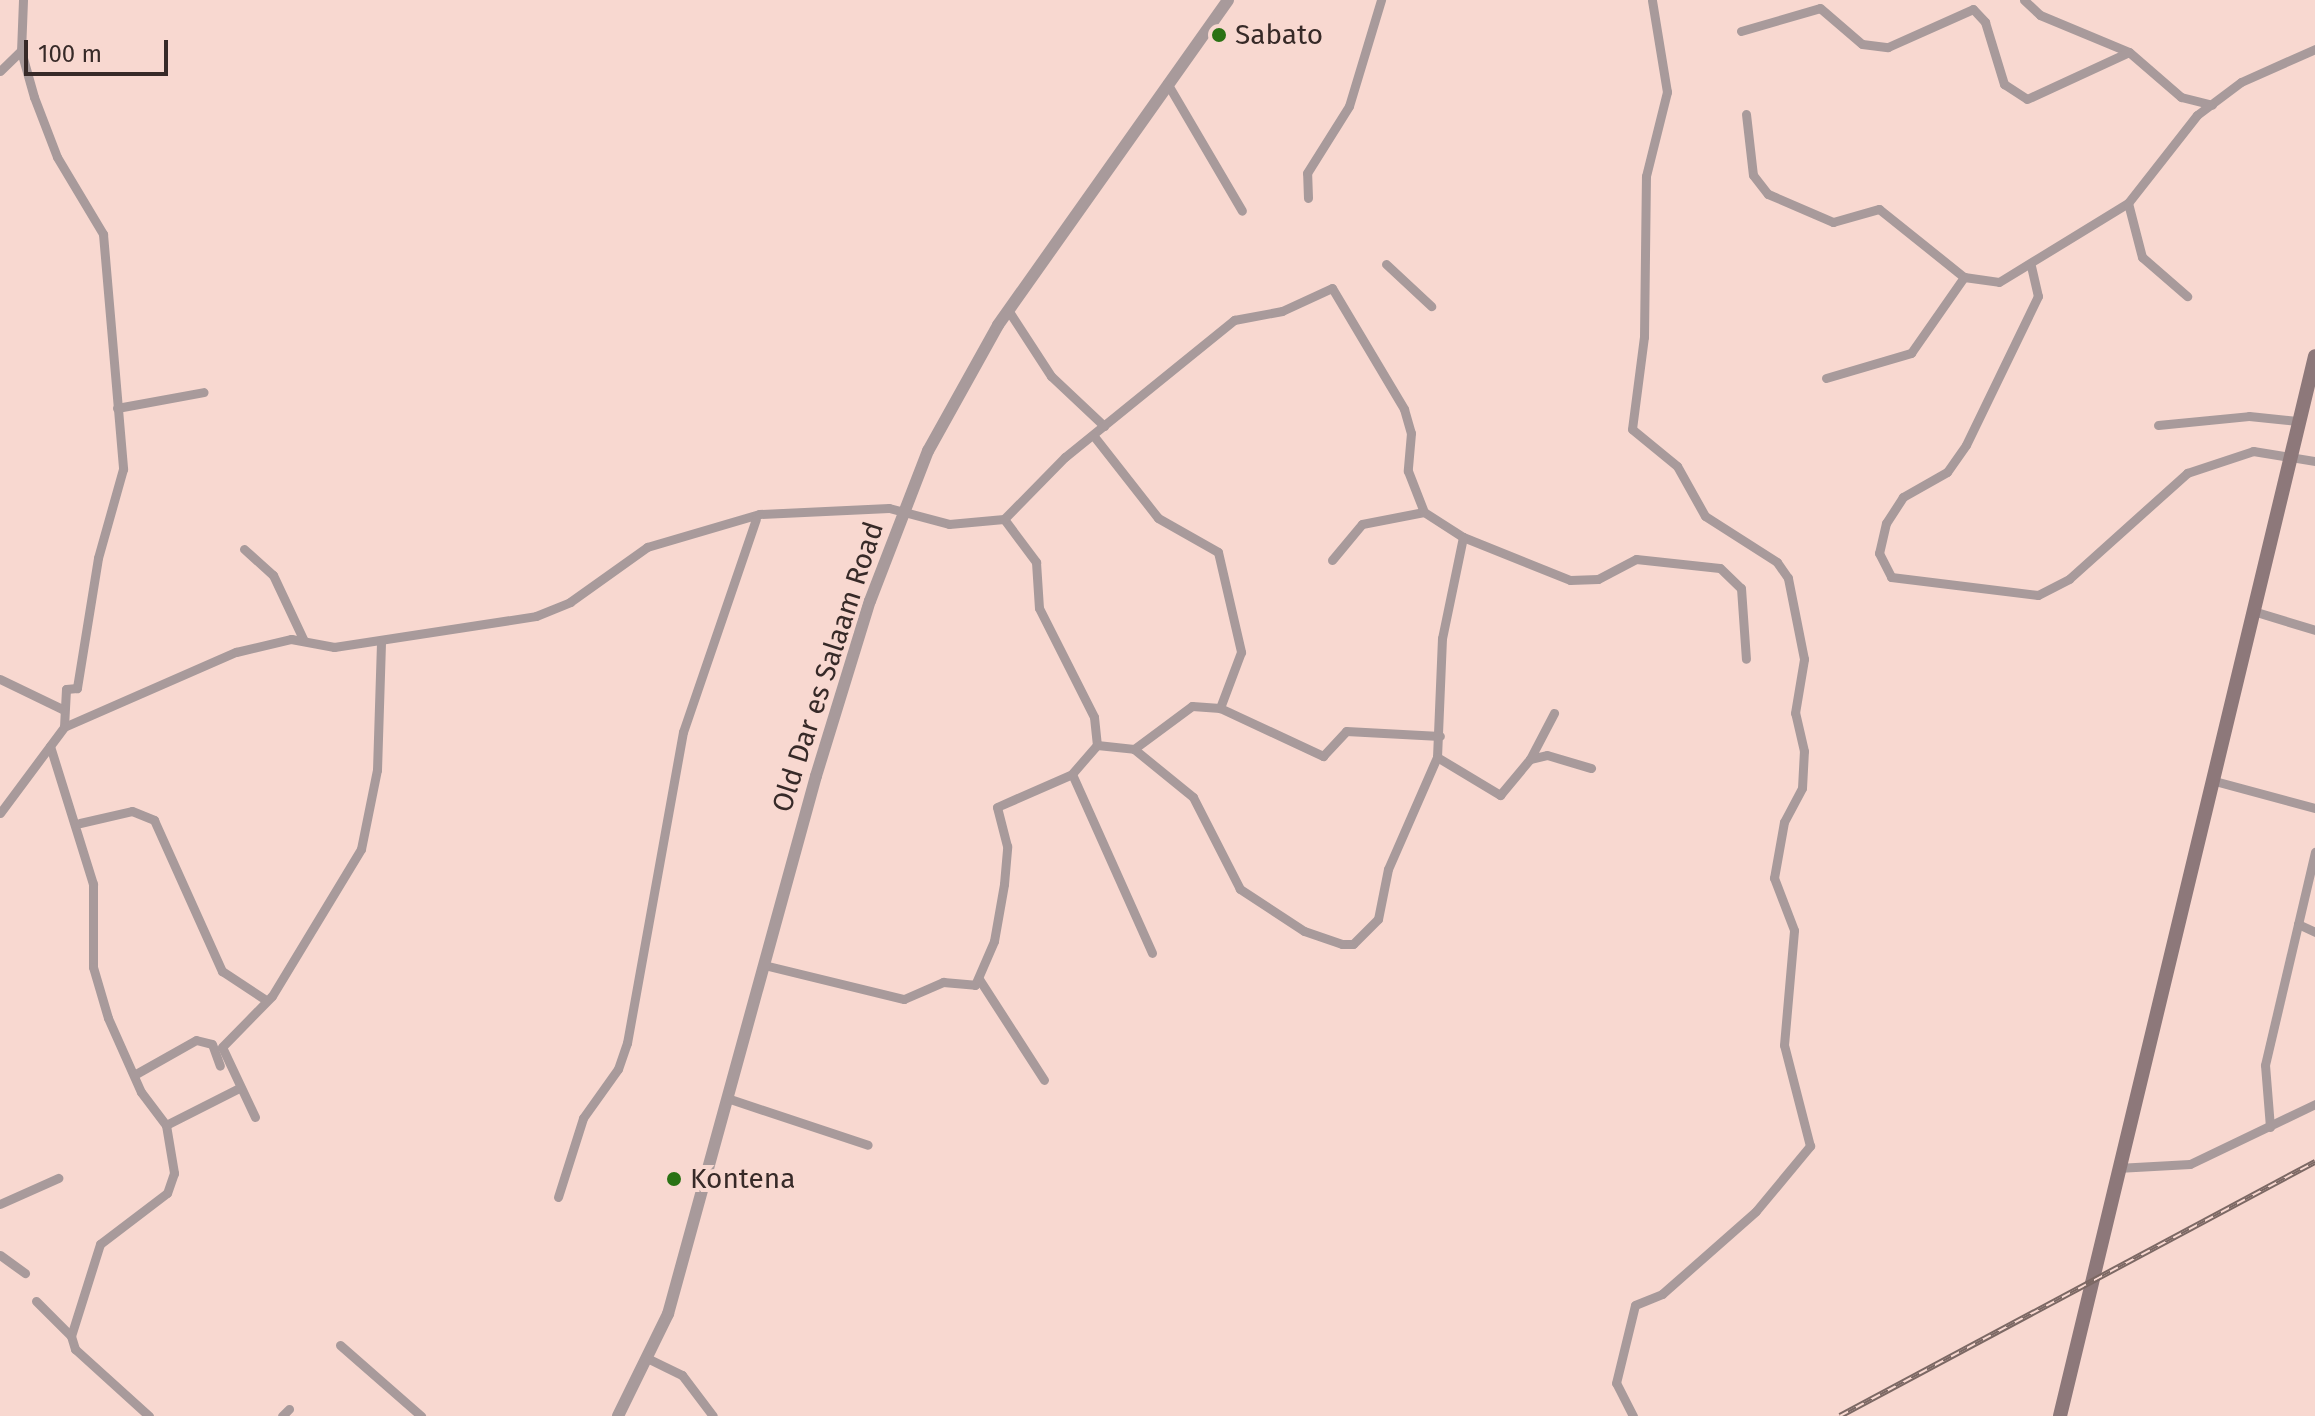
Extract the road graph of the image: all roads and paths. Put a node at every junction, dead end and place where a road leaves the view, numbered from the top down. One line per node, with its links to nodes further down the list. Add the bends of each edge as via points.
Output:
1 (23, 0): 8 (street)
2 (1228, 0): 11 (street, Old Dar es Salaam Road)
3 (1381, 0): 14 (street, via 1349,106 1307,173)
4 (1652, 0): 93 (street, via 1667,92 1646,176 1644,337 1632,429 1677,466 1705,516 1758,547 1788,578 1804,659 1795,713 1804,751 1802,788 1784,822 1774,878 1794,930 1784,1045 1810,1146 1756,1211 1662,1294 1635,1305 1616,1383)
5 (2024, 0): 9 (street, via 2040,15)
6 (1741, 31): 9 (street, via 1820,8 1862,44 1888,47 1973,9 1985,22 2004,84 2027,99)
7 (2315, 49): 12 (street, via 2256,71)
8 (21, 51): 10 (street); 26 (street, via 57,157 103,234)
9 (2129, 52): 12 (street, via 2173,91)
10 (0, 71)
11 (1167, 83): 16 (street); 22 (street, Old Dar es Salaam Road)
12 (2212, 105): 15 (street)
13 (1746, 114): 19 (street, via 1753,175 1768,194 1833,222 1879,209)
14 (1308, 198)
15 (2128, 203): 18 (street); 20 (street, via 2142,257)
16 (1242, 211)
17 (1386, 264): 21 (street)
18 (2031, 266): 19 (street, via 1999,282); 31 (street, via 2038,296 1966,445 1947,472 1903,497 1886,523 1879,553 1891,577 2038,595 2069,579 2187,473 2253,451)
19 (1964, 277): 24 (street, via 1911,353)
20 (2187, 296)
21 (1431, 306)
22 (1008, 310): 29 (street, via 1051,376); 33 (street, Old Dar es Salaam Road, via 946,416)
23 (2315, 356): 27 (main road)
24 (1826, 378)
25 (204, 392): 26 (street)
26 (117, 408): 47 (street, via 123,469 98,558 77,688 66,689)
27 (2297, 421): 28 (street, via 2249,416); 31 (main road)
28 (2158, 425)
29 (1104, 426): 30 (street); 34 (street, via 1234,320 1282,311 1332,288 1404,409 1411,433 1408,471)
30 (1093, 435): 36 (street); 46 (street, via 1158,518 1218,552 1241,652)
31 (2290, 452): 32 (street); 40 (main road)
32 (2315, 461)
33 (903, 512): 35 (street); 36 (street, via 949,524); 66 (street, Old Dar es Salaam Road)
34 (1424, 512): 37 (street); 39 (street, via 1362,524)
35 (756, 519): 42 (street, via 647,547 552,612); 81 (street, via 683,732 627,1043 618,1069 583,1118)
36 (1004, 519): 51 (street, via 1036,562 1039,608 1094,717)
37 (1463, 537): 44 (street, via 1570,580 1598,579 1636,559 1720,568 1741,588); 50 (street, via 1442,638)
38 (244, 549): 43 (street, via 273,575)
39 (1332, 560)
40 (2253, 611): 41 (street); 58 (main road)
41 (2315, 630)
42 (381, 640): 43 (street, via 334,647); 68 (street, via 377,770 361,849 343,888)
43 (304, 641): 49 (street, via 213,659)
44 (1746, 659)
45 (0, 679): 47 (street)
46 (1220, 708): 50 (street, via 1323,756 1346,731); 53 (street, via 1178,712)
47 (64, 710): 49 (street)
48 (1554, 713): 55 (street)
49 (64, 727): 52 (street)
50 (1440, 736): 54 (street)
51 (1097, 745): 53 (street); 57 (street)
52 (50, 746): 60 (street); 61 (street)
53 (1134, 749): 54 (street, via 1193,797 1240,889 1304,931 1342,944 1353,944 1378,919 1388,869)
54 (1437, 757): 55 (street, via 1500,795)
55 (1530, 759): 56 (street, via 1547,755)
56 (1591, 768)
57 (1072, 774): 65 (street); 67 (street, via 997,807 1007,846 1004,884)
58 (2211, 780): 59 (street); 79 (main road)
59 (2315, 808)
60 (0, 813)
61 (80, 823): 68 (street, via 132,811 154,820 222,971); 70 (street, via 93,884 93,967)
62 (2315, 852): 63 (street)
63 (2298, 924): 64 (street); 77 (street, via 2265,1065)
64 (2315, 932)
65 (1152, 953)
66 (764, 965): 67 (street, via 904,999 935,984 970,987); 73 (street, Old Dar es Salaam Road)
67 (979, 979): 71 (street)
68 (266, 1000): 72 (street, via 222,1047)
69 (220, 1066): 70 (street, via 212,1044 196,1040)
70 (134, 1075): 76 (street)
71 (1044, 1080)
72 (239, 1088): 75 (street); 76 (street)
73 (730, 1099): 78 (street); 88 (street, Old Dar es Salaam Road, via 668,1314)
74 (2315, 1104): 77 (street)
75 (255, 1117)
76 (166, 1125): 86 (street, via 174,1173 167,1193 100,1244)
77 (2270, 1127): 79 (street, via 2190,1164)
78 (868, 1145)
79 (2116, 1168): 94 (main road)
80 (58, 1178): 82 (street)
81 (558, 1197)
82 (0, 1204)
83 (0, 1255): 84 (street)
84 (25, 1273)
85 (36, 1301): 86 (street)
86 (71, 1336): 89 (street, via 75,1349)
87 (340, 1345): 90 (street)
88 (647, 1358): 91 (street, Old Dar es Salaam Road); 92 (street, via 682,1375)
89 (149, 1416)
90 (421, 1416)
91 (618, 1416)
92 (713, 1416)
93 (1633, 1416)
94 (2060, 1416)

